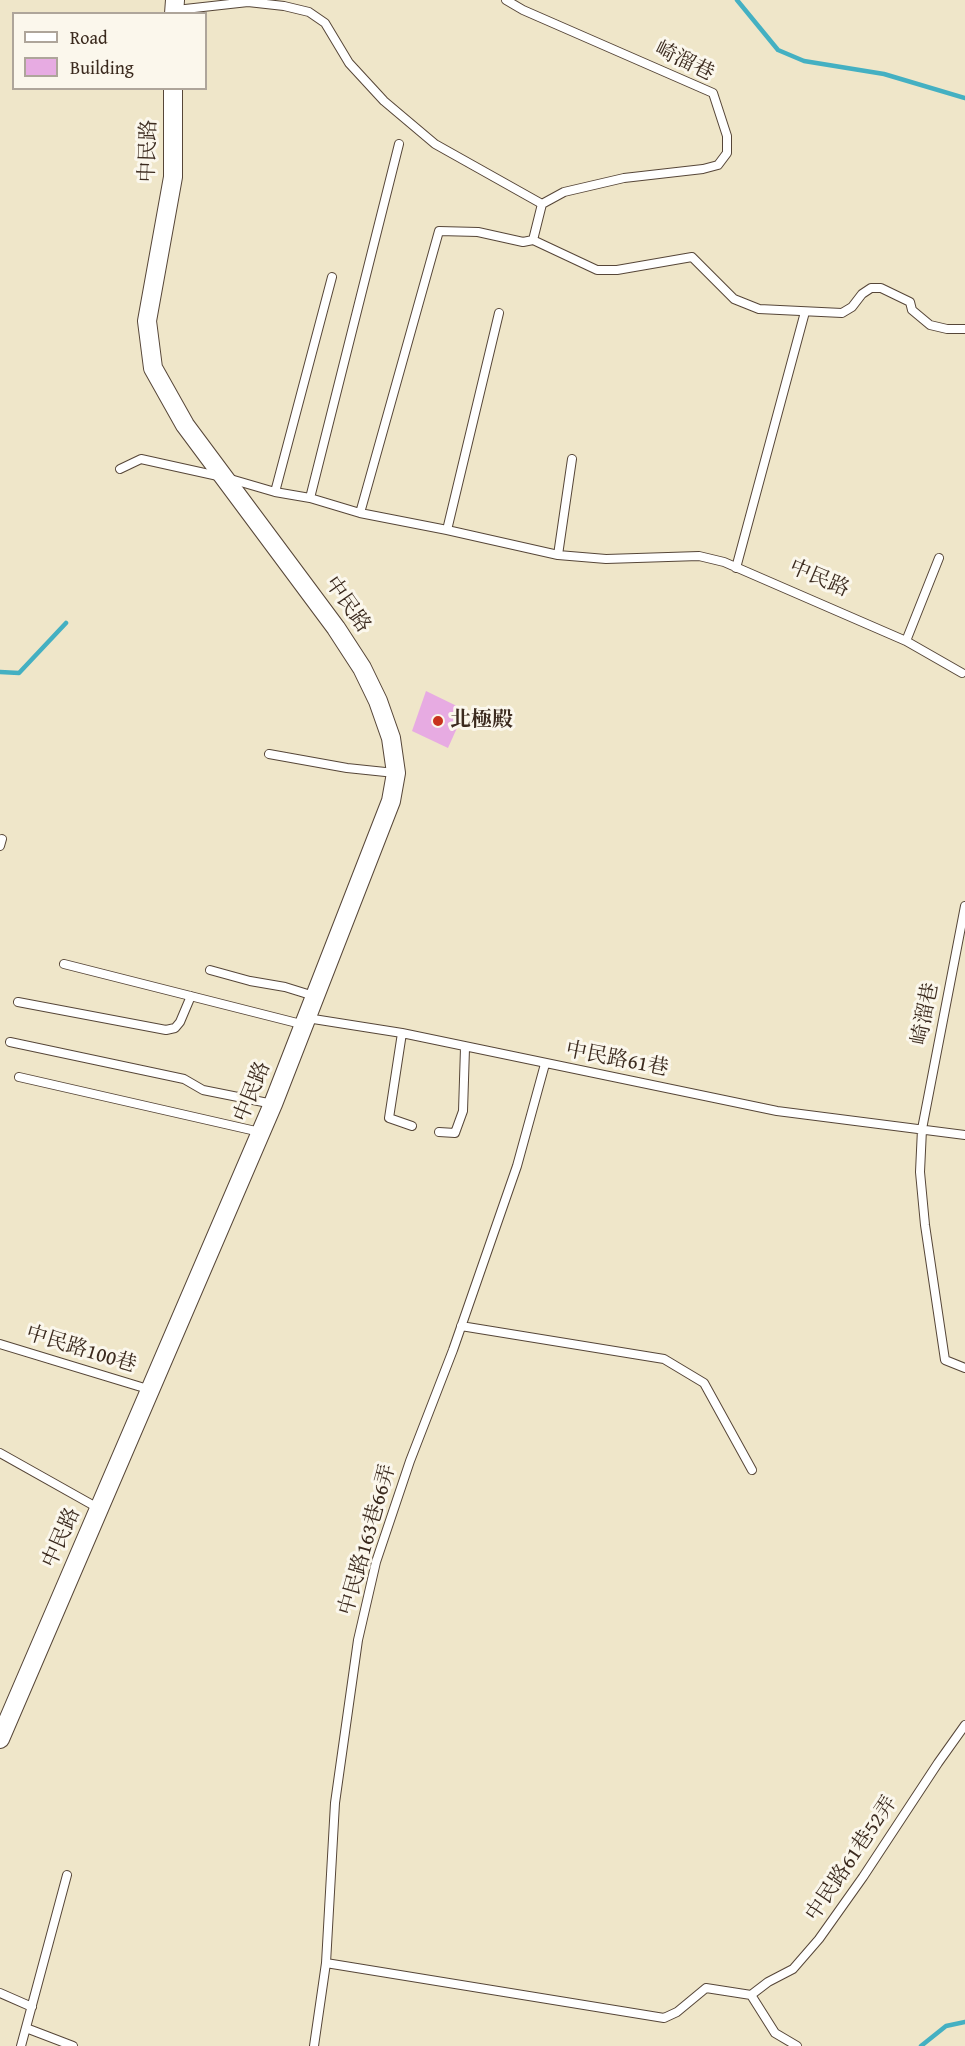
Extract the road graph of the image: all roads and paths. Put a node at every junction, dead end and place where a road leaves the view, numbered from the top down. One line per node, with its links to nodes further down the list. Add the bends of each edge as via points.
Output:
1 (506, 0): 5 (lane, 崎溜巷, via 713,93 727,136 727,153 718,165 624,178 564,192)
2 (174, 8): 5 (lane, via 249,2 309,12 325,23 349,63 370,87 426,137)
3 (173, 90): 13 (street, 中民路, via 173,177 147,321 153,368 185,424)
4 (399, 144): 15 (lane)
5 (542, 204): 6 (lane)
6 (533, 240): 8 (lane, via 597,270 692,257 734,299 759,309); 16 (lane, via 439,231)
7 (332, 277): 14 (lane)
8 (805, 312): 10 (lane, via 842,313 871,288 881,288 910,302 912,310 930,326); 20 (lane)
9 (499, 313): 17 (lane)
10 (965, 329)
11 (572, 459): 18 (lane)
12 (120, 469): 13 (lane, 中民路, via 141,459)
13 (227, 478): 14 (lane, 中民路); 24 (street, 中民路, via 362,668 391,738)
14 (275, 492): 15 (lane, 中民路)
15 (310, 498): 16 (lane, 中民路)
16 (360, 513): 17 (lane, 中民路)
17 (447, 530): 18 (lane, 中民路)
18 (558, 555): 20 (lane, 中民路, via 606,560 699,556)
19 (939, 558): 21 (lane)
20 (736, 568): 21 (lane, 中民路)
21 (906, 641): 22 (lane, 中民路)
22 (962, 673)
23 (269, 754): 24 (lane)
24 (396, 773): 29 (street, 中民路, via 391,801)
25 (965, 906): 39 (lane, 崎溜巷)
26 (64, 964): 28 (lane, 中民路61巷)
27 (210, 970): 29 (lane)
28 (191, 996): 30 (lane, via 180,1022 175,1028 166,1029); 31 (lane, 中民路61巷, via 297,1023)
29 (314, 996): 31 (street, 中民路)
30 (18, 1002)
31 (307, 1018): 32 (lane, 中民路61巷); 37 (street, 中民路)
32 (402, 1034): 34 (lane, 中民路61巷); 38 (lane, via 389,1118)
33 (9, 1042): 37 (lane, via 184,1079 202,1090)
34 (465, 1048): 35 (lane, 中民路61巷); 41 (lane, via 463,1111 455,1133)
35 (544, 1064): 39 (lane, 中民路61巷, via 777,1111); 43 (lane, 中民路163巷66弄, via 517,1166)
36 (19, 1077): 40 (lane)
37 (273, 1104): 40 (street, 中民路)
38 (412, 1126)
39 (922, 1129): 42 (lane, 中民路61巷); 45 (lane, via 923,1204 945,1360)
40 (261, 1132): 46 (street, 中民路)
41 (439, 1132)
42 (965, 1135)
43 (461, 1326): 48 (lane, via 664,1359 704,1383); 53 (lane, 中民路163巷66弄, via 376,1562 358,1640 335,1803)
44 (0, 1344): 46 (lane, 中民路100巷)
45 (965, 1368)
46 (151, 1390): 49 (street, 中民路)
47 (0, 1453): 49 (lane)
48 (752, 1470)
49 (99, 1509): 51 (street, 中民路)
50 (965, 1725): 55 (lane, 中民路61巷52弄, via 819,1939 793,1968)
51 (0, 1739)
52 (67, 1875): 56 (lane)
53 (326, 1963): 55 (lane, via 664,2018 706,1988); 60 (lane, 中民路163巷66弄)
54 (0, 1993): 56 (lane)
55 (751, 1995): 61 (lane, via 775,2033)
56 (32, 2007): 57 (lane)
57 (26, 2028): 58 (lane); 59 (lane)
58 (21, 2046)
59 (73, 2046)
60 (314, 2046)
61 (797, 2046)

